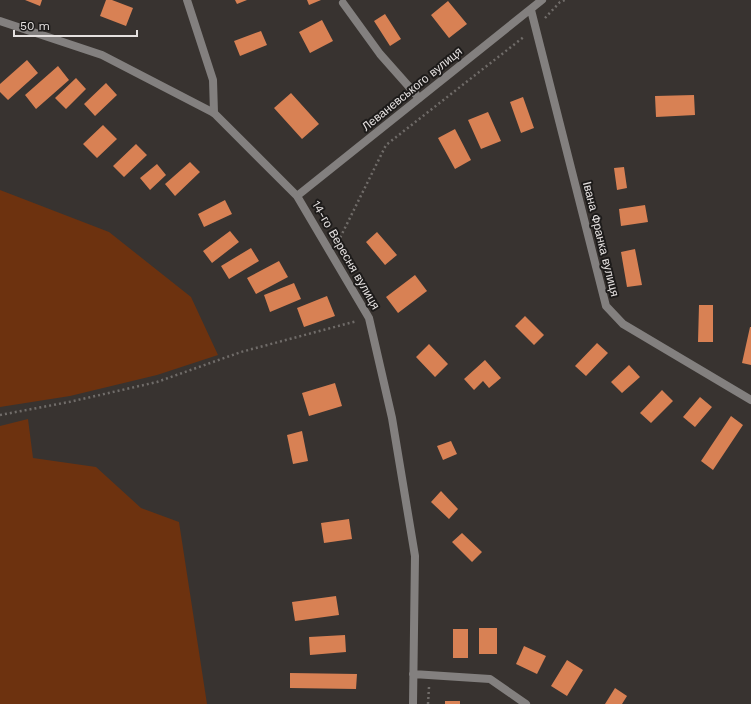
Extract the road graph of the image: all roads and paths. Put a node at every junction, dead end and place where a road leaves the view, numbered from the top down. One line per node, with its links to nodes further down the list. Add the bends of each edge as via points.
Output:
1 (187, 0): 9 (street, via 213,80)
2 (542, 0): 5 (street, Леваневського вулиця)
3 (565, 0): 7 (path, via 560,2)
4 (343, 3): 8 (street, via 380,54)
5 (531, 10): 7 (street, Івана Франка вулиця); 8 (street, Леваневського вулиця)
6 (0, 21): 9 (street, 14-го Вересня вулиця, via 102,55)
7 (536, 28): 11 (path, via 386,145); 13 (street, Івана Франка вулиця, via 606,306 623,324)
8 (420, 98): 10 (street, Леваневського вулиця)
9 (214, 113): 10 (street, 14-го Вересня вулиця)
10 (297, 196): 11 (street, 14-го Вересня вулиця)
11 (332, 255): 12 (street, 14-го Вересня вулиця)
12 (369, 318): 14 (path, via 242,352 157,382); 15 (street, 14-го Вересня вулиця, via 392,418 415,556)
13 (751, 400)
14 (0, 415)
15 (413, 674): 16 (street); 17 (street, 14-го Вересня вулиця)
16 (429, 674): 18 (path); 19 (street, via 490,679)
17 (413, 704)
18 (428, 704)
19 (526, 704)

